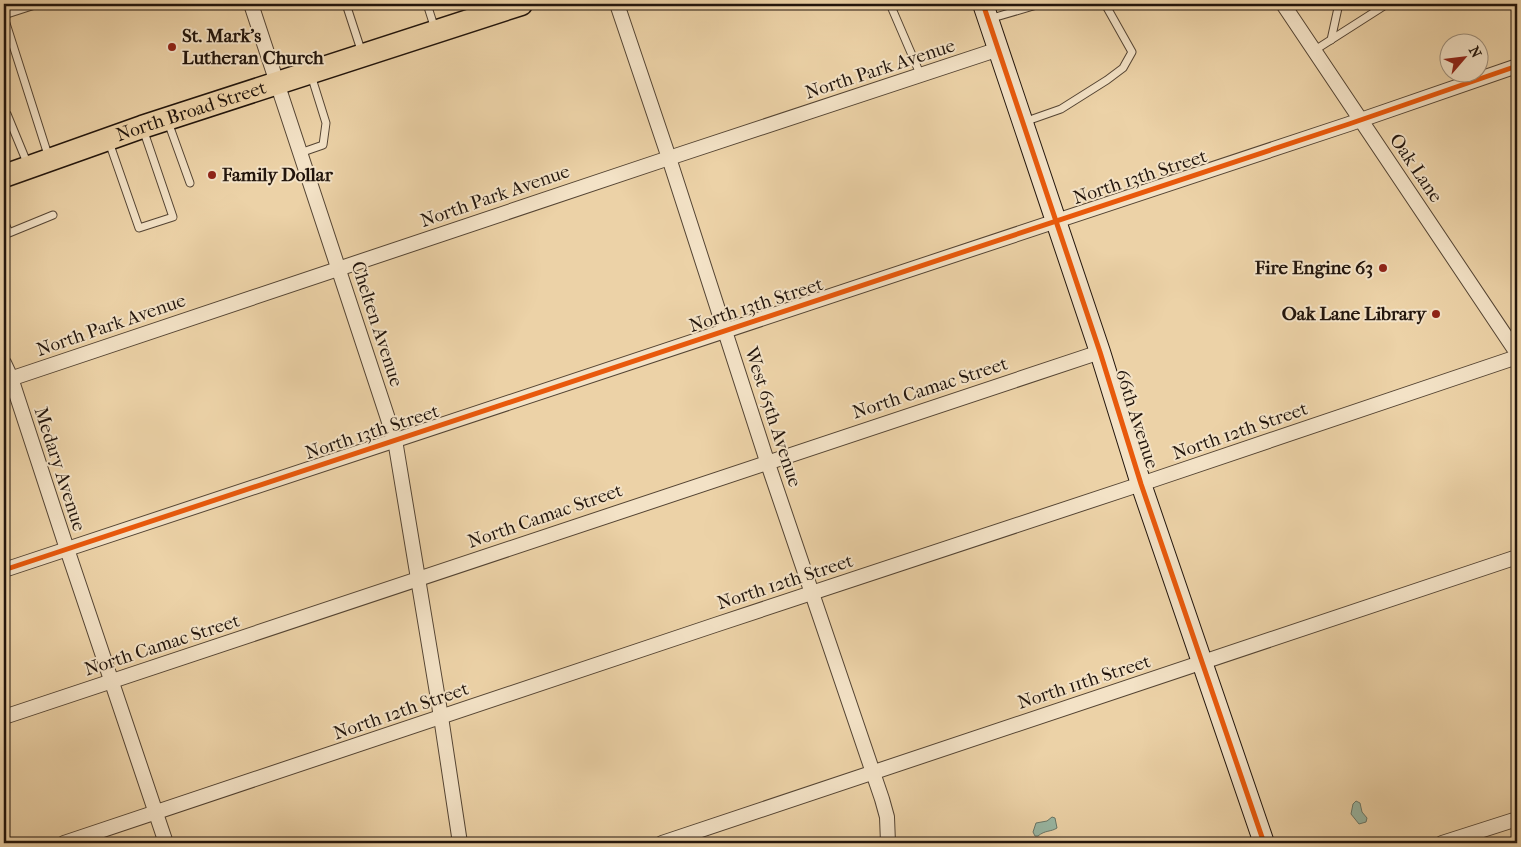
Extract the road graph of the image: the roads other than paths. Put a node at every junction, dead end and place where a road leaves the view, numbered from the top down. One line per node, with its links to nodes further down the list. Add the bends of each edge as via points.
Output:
1 (38, 4): 14 (lane)
2 (251, 4): 23 (street, Chelten Avenue)
3 (346, 4): 19 (lane)
4 (427, 4): 15 (lane)
5 (521, 4): 15 (main road, North Broad Street)
6 (617, 4): 31 (street, West 65th Avenue)
7 (890, 4): 22 (lane)
8 (1040, 4): 13 (lane)
9 (1105, 4): 27 (lane, via 1132,52 1124,68 1061,109)
10 (1284, 4): 18 (street, Oak Lane)
11 (1341, 4): 16 (lane)
12 (1387, 4): 16 (lane)
13 (986, 12): 17 (street, 66th Avenue)
14 (4, 16): 32 (lane)
15 (436, 32): 19 (main road, North Broad Street)
16 (1331, 40): 18 (lane)
17 (999, 49): 22 (street, North Park Avenue); 27 (street, 66th Avenue)
18 (1315, 50): 26 (street, Oak Lane)
19 (363, 56): 21 (main road, North Broad Street)
20 (1517, 66): 26 (street, North 13th Street)
21 (310, 72): 23 (main road, North Broad Street); 30 (lane, via 326,123 323,145)
22 (920, 76): 31 (street, North Park Avenue)
23 (277, 83): 25 (main road, North Broad Street); 30 (street, Chelten Avenue)
24 (4, 115): 32 (lane, via 7,114)
25 (167, 119): 28 (main road, North Broad Street); 34 (lane)
26 (1361, 119): 37 (street, North 13th Street); 41 (street, Oak Lane)
27 (1023, 123): 37 (street, 66th Avenue)
28 (142, 127): 29 (main road, North Broad Street); 29 (lane, via 173,217 139,228)
29 (108, 140): 32 (main road, North Broad Street)
30 (300, 152): 38 (street, Chelten Avenue)
31 (669, 158): 38 (street, North Park Avenue); 39 (street, West 65th Avenue)
32 (39, 164): 33 (main road, North Broad Street)
33 (4, 176)
34 (190, 183)
35 (53, 215): 36 (lane, via 8,233)
36 (4, 221)
37 (1055, 221): 39 (street, North 13th Street); 40 (street, 66th Avenue)
38 (340, 268): 43 (street, North Park Avenue); 44 (street, Chelten Avenue)
39 (724, 331): 44 (street, North 13th Street); 45 (street, West 65th Avenue)
40 (1100, 352): 45 (street, North Camac Street); 46 (street, 66th Avenue)
41 (1517, 355): 46 (street, North 12th Street)
42 (4, 363): 43 (street, Medary Avenue)
43 (8, 380): 47 (street, Medary Avenue)
44 (395, 440): 47 (street, North 13th Street); 50 (street, Chelten Avenue)
45 (767, 461): 50 (street, North Camac Street); 51 (street, West 65th Avenue)
46 (1141, 484): 51 (street, North 12th Street); 52 (street, 66th Avenue)
47 (67, 549): 49 (street, North 13th Street); 53 (street, Medary Avenue)
48 (1517, 557): 52 (street, North 11th Street)
49 (4, 570)
50 (418, 579): 53 (street, North Camac Street); 55 (street, Chelten Avenue)
51 (812, 593): 55 (street, North 12th Street); 56 (street, West 65th Avenue)
52 (1202, 662): 56 (street, North 11th Street); 64 (street, 66th Avenue)
53 (111, 681): 54 (street, North Camac Street); 57 (street, Medary Avenue)
54 (4, 717)
55 (441, 717): 57 (street, North 12th Street); 61 (street, Chelten Avenue)
56 (873, 772): 62 (street, North 11th Street); 63 (street, West 65th Avenue, via 887,817)
57 (156, 814): 59 (street, North 12th Street); 60 (street, Medary Avenue)
58 (1517, 818): 65 (street)
59 (64, 843)
60 (166, 843)
61 (460, 843)
62 (662, 843)
63 (888, 843)
64 (1264, 843)
65 (1442, 843)

